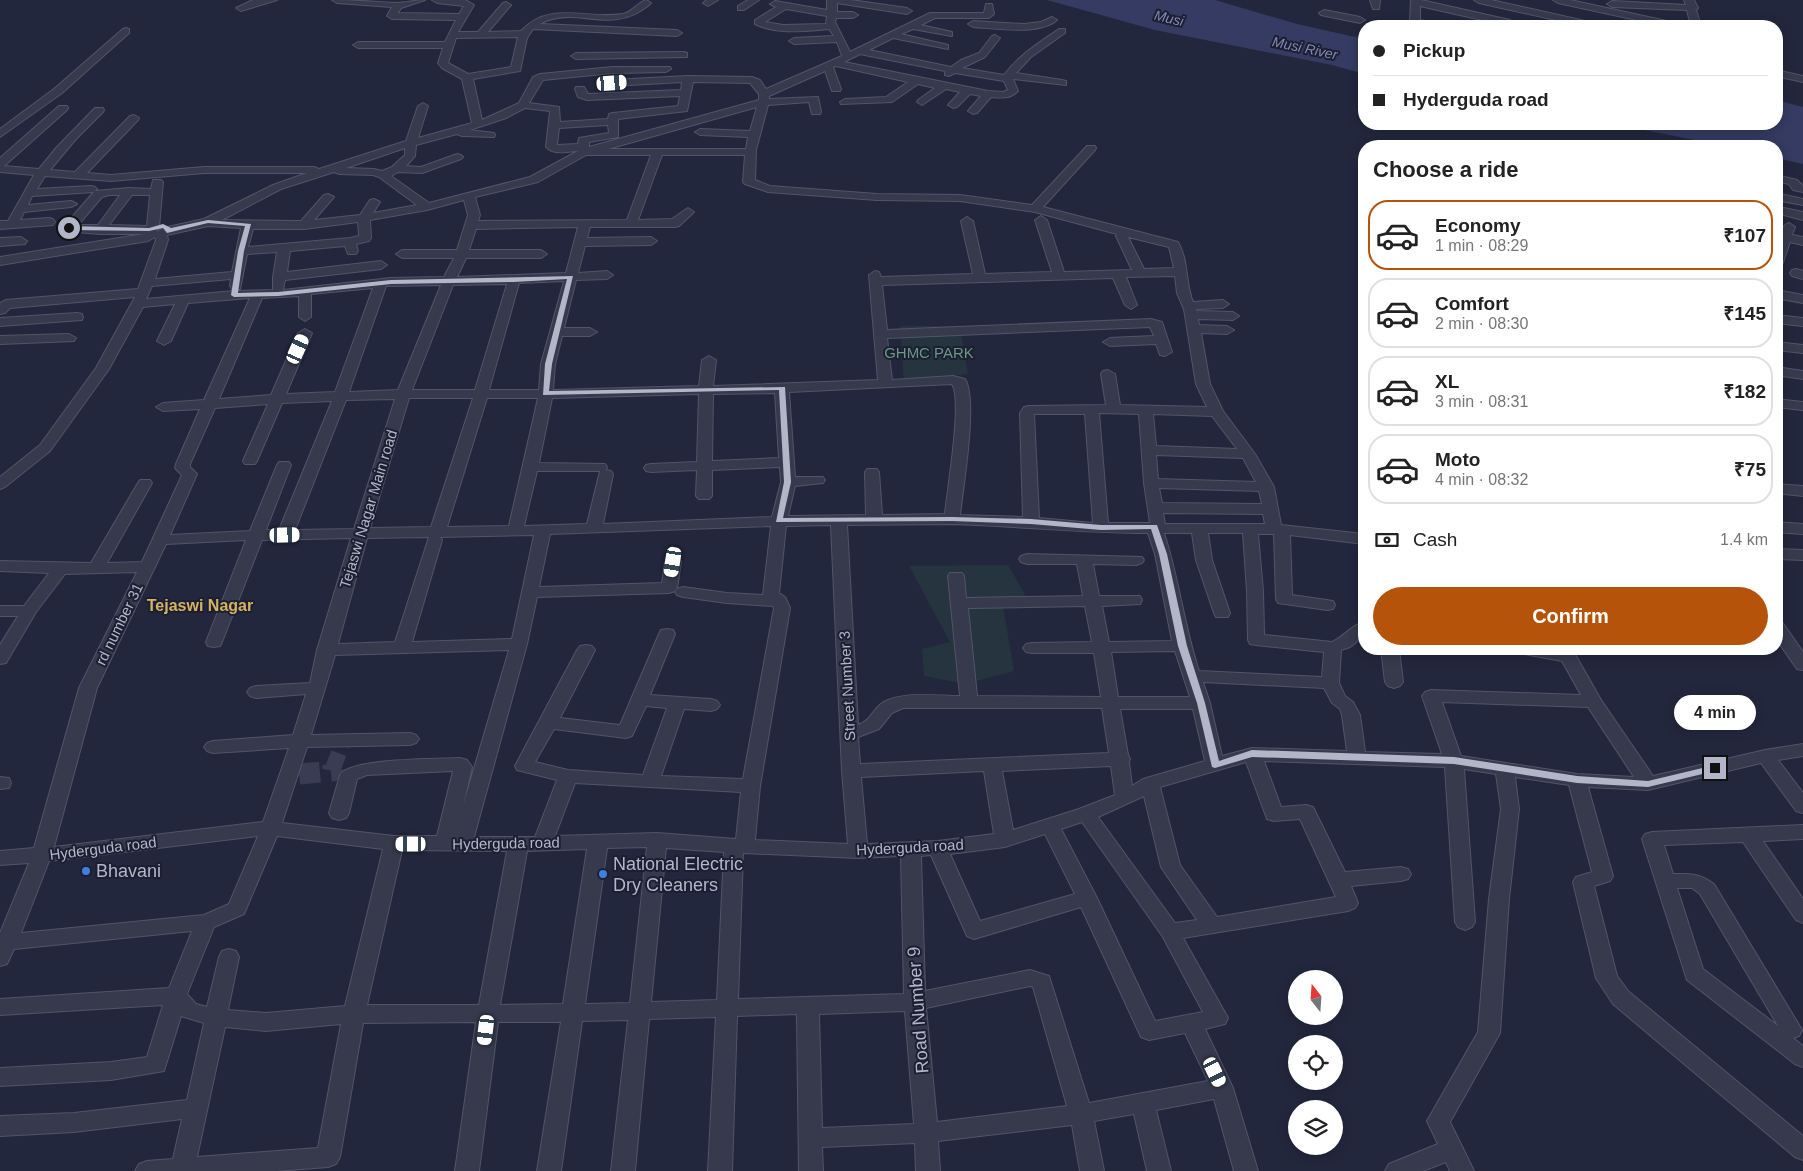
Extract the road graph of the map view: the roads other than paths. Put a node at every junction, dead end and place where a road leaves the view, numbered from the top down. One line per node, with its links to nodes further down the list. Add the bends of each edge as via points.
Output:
1 (272, 0): 21 (street)
2 (337, 0): 18 (street)
3 (420, 0): 18 (street)
4 (438, 0): 29 (street); 30 (street, via 468,4)
5 (754, 0): 22 (street)
6 (898, 0): 24 (street)
7 (1466, 0): 36 (street)
8 (1479, 0): 12 (street)
9 (1558, 0): 16 (street)
10 (857, 2): 24 (street); 27 (street, via 832,0)
11 (768, 3): 19 (street)
12 (1504, 3): 37 (street)
13 (646, 4): 41 (street, via 620,17 561,9 545,11)
14 (1329, 4): 32 (street, via 1323,15)
15 (1415, 4): 33 (street); 34 (street); 35 (street)
16 (1603, 4): 23 (street); 26 (street)
17 (506, 5): 45 (street)
18 (397, 6): 29 (street, via 392,16)
19 (784, 6): 27 (street); 39 (street, via 758,22 773,26)
20 (989, 6): 40 (street, via 986,16 930,13)
21 (241, 8)
22 (741, 8)
23 (1692, 8): 26 (street)
24 (890, 9): 25 (street)
25 (907, 11)
26 (1620, 13): 38 (street)
27 (832, 15): 28 (street); 39 (street)
28 (853, 15)
29 (429, 17): 30 (street)
30 (462, 17): 47 (street)
31 (1052, 20): 40 (street, via 1032,26 941,23)
32 (1360, 20)
33 (1415, 20)
34 (1465, 20)
35 (1495, 20)
36 (1553, 20)
37 (1571, 20)
38 (1650, 20)
39 (832, 26): 50 (street)
40 (915, 26): 46 (street); 48 (street)
41 (527, 30): 44 (street); 45 (street); 68 (street, via 516,69)
42 (126, 31): 98 (street, via 58,90)
43 (1062, 31): 67 (street, via 1017,64)
44 (677, 33)
45 (482, 34): 47 (street)
46 (950, 34)
47 (452, 35): 53 (street)
48 (891, 35): 54 (street); 55 (street)
49 (995, 38): 61 (street, via 982,55)
50 (840, 39): 51 (street); 58 (street)
51 (794, 41)
52 (358, 45): 53 (street)
53 (448, 45): 68 (street, via 443,63)
54 (945, 47)
55 (858, 51): 58 (street); 61 (street)
56 (670, 55): 57 (street); 63 (street, via 578,52); 64 (street)
57 (684, 55)
58 (847, 56): 59 (street)
59 (832, 65): 71 (street); 77 (street); 82 (street)
60 (613, 70): 63 (street); 64 (street); 72 (street)
61 (954, 70): 67 (street); 74 (street)
62 (1783, 70): 65 (street)
63 (570, 74): 85 (street, via 536,79)
64 (666, 74): 69 (street); 72 (street)
65 (1803, 74)
66 (1783, 75): 70 (street)
67 (1008, 76): 73 (street); 80 (street, via 1013,91 1005,95)
68 (467, 77): 95 (street)
69 (688, 79): 79 (street); 82 (street, via 752,80)
70 (1803, 79)
71 (916, 81): 74 (street); 83 (street, via 888,100)
72 (612, 83): 81 (street)
73 (1062, 83)
74 (933, 84): 75 (street)
75 (944, 86): 78 (street); 84 (street)
76 (580, 89): 81 (street, via 587,98)
77 (836, 89)
78 (968, 90): 80 (street); 86 (street)
79 (686, 93): 81 (street); 93 (street, via 683,109)
80 (988, 94): 90 (street)
81 (611, 96): 93 (street)
82 (764, 98): 91 (street, via 814,99); 99 (street); 103 (street)
83 (845, 102)
84 (922, 102)
85 (524, 105): 94 (street, via 555,109); 95 (street)
86 (953, 105)
87 (423, 106): 101 (street)
88 (63, 108): 108 (street)
89 (99, 110): 110 (street)
90 (973, 111)
91 (816, 112)
92 (134, 118): 111 (street)
93 (613, 119): 94 (street); 103 (street, via 614,135 586,138)
94 (554, 124): 103 (street, via 551,147 558,150)
95 (478, 125): 96 (street)
96 (450, 132): 100 (street); 101 (street)
97 (700, 132): 99 (street)
98 (0, 134)
99 (754, 134): 104 (street)
100 (490, 135)
101 (411, 143): 107 (street, via 410,156); 109 (street)
102 (1091, 148): 130 (street)
103 (583, 149): 105 (street); 120 (street, via 534,180)
104 (752, 152): 105 (street); 130 (street, via 749,182 768,189 877,197 960,198)
105 (656, 154): 138 (street)
106 (457, 156): 107 (street, via 422,170)
107 (396, 169): 113 (street)
108 (2, 171): 110 (street)
109 (328, 171): 112 (street, via 204,170); 113 (street); 135 (street, via 277,187)
110 (40, 172): 111 (street); 119 (street)
111 (78, 175): 112 (street, via 111,178)
112 (158, 175): 118 (street)
113 (383, 175): 126 (street)
114 (1783, 180): 116 (street)
115 (91, 188): 119 (street)
116 (1803, 189)
117 (130, 192): 118 (street); 142 (street); 142 (street, via 98,194 69,228)
118 (155, 192): 143 (street)
119 (28, 193): 127 (street)
120 (469, 194): 126 (street); 141 (street, Tejaswi Nagar Main road, via 474,215)
121 (328, 197): 140 (street)
122 (1783, 198): 124 (street)
123 (374, 202): 132 (street)
124 (1803, 202)
125 (71, 204): 127 (street)
126 (427, 207): 132 (street)
127 (19, 209): 139 (street)
128 (688, 212): 138 (street, via 675,223)
129 (1784, 212): 131 (street)
130 (1038, 215): 160 (street, via 1174,245); 165 (street)
131 (1803, 216)
132 (364, 218): 140 (street); 151 (street, via 365,238)
133 (968, 220): 168 (street)
134 (49, 222): 139 (street)
135 (208, 222): 136 (street); 143 (street)
136 (248, 224): 140 (street); 152 (street)
137 (585, 224): 138 (street); 141 (street); 150 (street)
138 (631, 224)
139 (6, 225)
140 (304, 225)
141 (472, 225): 155 (street, Tejaswi Nagar Main road)
142 (100, 230): 143 (street)
143 (157, 231): 157 (street, via 144,238); 173 (street, via 162,240)
144 (1122, 236): 161 (street)
145 (1783, 240): 148 (street, via 1787,232)
146 (21, 241): 149 (street)
147 (651, 241): 150 (street)
148 (1803, 241)
149 (0, 242)
150 (580, 242): 167 (street)
151 (351, 246): 153 (street); 159 (street)
152 (241, 251): 153 (street); 163 (street)
153 (283, 254): 166 (street)
154 (402, 254): 155 (street)
155 (462, 254): 156 (street); 169 (street, Tejaswi Nagar Main road)
156 (541, 254)
157 (0, 261)
158 (381, 265): 159 (street)
159 (354, 268): 166 (street)
160 (1181, 272): 161 (street); 184 (street, via 1183,293)
161 (1140, 273): 162 (street)
162 (1118, 274): 165 (street); 181 (street)
163 (238, 275): 173 (street); 175 (street)
164 (607, 275): 167 (street)
165 (1059, 275): 168 (street)
166 (279, 277): 174 (street)
167 (571, 277): 170 (street); 194 (street)
168 (980, 278): 197 (street, via 875,278)
169 (449, 280): 170 (street); 171 (street); 209 (street, Tejaswi Nagar Main road)
170 (514, 280): 210 (street)
171 (381, 283): 172 (street); 212 (street)
172 (305, 291): 174 (street); 187 (street)
173 (143, 293): 177 (street); 180 (street); 235 (street, via 102,369 45,448)
174 (278, 294): 178 (street)
175 (234, 295): 178 (street); 180 (street)
176 (1783, 295): 179 (street)
177 (85, 296): 183 (street, via 6,304); 186 (street)
178 (257, 296): 215 (street)
179 (1803, 299)
180 (183, 300): 199 (street)
181 (1131, 304)
182 (1223, 304): 184 (street)
183 (0, 310)
184 (1190, 310): 185 (street); 192 (street)
185 (1233, 316)
186 (77, 317): 189 (street); 198 (street, via 66,343)
187 (305, 317)
188 (1783, 320): 190 (street)
189 (0, 322)
190 (1803, 322)
191 (1106, 324): 191 (street, via 1111,347 1164,346 1155,324); 197 (street)
192 (1194, 329): 193 (street); 221 (street, via 1203,384)
193 (1227, 330)
194 (557, 332): 195 (street); 211 (street, via 548,364)
195 (590, 332)
196 (305, 333): 213 (street)
197 (880, 334): 206 (street)
198 (0, 340)
199 (164, 341)
200 (1783, 347): 201 (street)
201 (1803, 349)
202 (709, 360): 208 (street)
203 (1783, 372): 205 (street)
204 (1108, 374): 218 (street)
205 (1803, 375)
206 (885, 383): 207 (street); 243 (street, via 953,380 962,386)
207 (782, 388): 208 (street); 225 (street)
208 (706, 390): 211 (street); 227 (street)
209 (403, 394): 210 (street); 212 (street); 256 (street, Tejaswi Nagar Main road)
210 (481, 394): 211 (street); 260 (street)
211 (546, 394): 228 (street)
212 (340, 398): 213 (street); 259 (street)
213 (276, 399): 215 (street); 224 (street)
214 (1783, 404): 216 (street)
215 (209, 405): 217 (street); 262 (street, rd number 31, via 183,464 182,468 190,474)
216 (1803, 406)
217 (163, 407)
218 (1114, 409): 219 (street); 220 (street)
219 (1146, 410): 221 (street); 222 (street)
220 (1092, 411): 246 (street, via 1036,409 1027,413); 248 (street)
221 (1216, 412): 223 (street)
222 (1149, 450): 223 (street); 234 (street)
223 (1248, 454): 236 (street)
224 (250, 461)
225 (787, 462): 227 (street); 232 (street)
226 (284, 465): 258 (street)
227 (705, 466): 229 (street); 239 (street)
228 (532, 467): 251 (street, via 603,471); 255 (street)
229 (651, 468)
230 (872, 472): 242 (street)
231 (818, 480): 232 (street)
232 (788, 482): 245 (street)
233 (144, 483): 270 (street)
234 (1152, 483): 236 (street); 240 (street)
235 (0, 484)
236 (1266, 487): 241 (street)
237 (1783, 489): 238 (street)
238 (1803, 492)
239 (704, 496)
240 (1154, 508): 241 (street); 247 (street)
241 (1271, 509): 254 (street)
242 (874, 519): 243 (street); 244 (street)
243 (952, 519): 246 (street)
244 (839, 520): 245 (street); 314 (street, Street Number 3)
245 (779, 521): 251 (street); 278 (street, via 771,595)
246 (1031, 522): 248 (street)
247 (1156, 527): 248 (street); 249 (street); 290 (street)
248 (1101, 528)
249 (1199, 528): 252 (street); 283 (street, via 1204,560)
250 (1783, 528): 253 (street)
251 (594, 529): 255 (street)
252 (1250, 529): 254 (street); 291 (street, via 1256,640)
253 (1803, 529)
254 (1278, 530): 261 (street); 280 (street, via 1284,599)
255 (515, 531): 260 (street)
256 (360, 534): 259 (street); 260 (street); 295 (street, Tejaswi Nagar Main road)
257 (542, 534): 274 (street)
258 (255, 535): 259 (street); 262 (street); 287 (street)
259 (285, 535)
260 (435, 536): 292 (street)
261 (1358, 537)
262 (159, 540): 271 (street, rd number 31)
263 (1783, 554): 264 (street)
264 (1803, 555)
265 (1027, 559): 266 (street)
266 (1084, 560): 267 (street); 276 (street)
267 (1136, 560)
268 (673, 562): 274 (street, via 669,588)
269 (0, 566): 272 (street)
270 (97, 567): 271 (street); 272 (street)
271 (148, 567): 353 (street, rd number 31, via 88,688)
272 (60, 569): 282 (street)
273 (956, 576): 279 (street)
274 (530, 592): 289 (street)
275 (682, 592): 278 (street)
276 (1091, 600): 277 (street); 279 (street); 294 (street)
277 (1134, 600)
278 (779, 601): 333 (street, via 782,608)
279 (958, 603): 308 (street)
280 (1327, 605)
281 (0, 611): 282 (street)
282 (29, 611): 288 (street)
283 (1222, 613)
284 (1358, 632): 291 (street)
285 (667, 634): 306 (street)
286 (1783, 636): 300 (street)
287 (214, 642)
288 (5, 644): 299 (street)
289 (519, 644): 292 (street); 347 (street)
290 (1182, 646): 294 (street); 301 (street)
291 (1333, 647): 303 (street)
292 (402, 648): 295 (street)
293 (1032, 648): 294 (street)
294 (1102, 648): 309 (street)
295 (326, 650): 304 (street, Tejaswi Nagar Main road)
296 (586, 650): 313 (street)
297 (1391, 655): 302 (street)
298 (1567, 655): 307 (street)
299 (0, 659)
300 (1803, 665)
301 (1192, 676): 303 (street); 310 (street)
302 (1394, 682)
303 (1330, 683): 321 (street, via 1333,692 1351,714)
304 (317, 688): 305 (street); 316 (street, Tejaswi Nagar Main road)
305 (256, 692)
306 (641, 700): 311 (street); 313 (street, via 626,732)
307 (1593, 701): 323 (street, via 1432,696); 332 (street)
308 (969, 703): 309 (street); 314 (street, via 894,704 884,709 874,724)
309 (1109, 703): 310 (street); 322 (street)
310 (1201, 703): 324 (street)
311 (677, 704): 312 (street); 330 (street)
312 (711, 705)
313 (549, 722): 328 (street, via 524,766)
314 (850, 733): 327 (street, Street Number 3)
315 (410, 739): 316 (street, via 343,743)
316 (300, 741): 317 (street); 339 (street, Tejaswi Nagar Main road, via 294,774)
317 (213, 747)
318 (1803, 750): 320 (street, Hyderguda road)
319 (1252, 754): 321 (street, Hyderguda road); 324 (street, Hyderguda road); 356 (street, via 1274,814 1306,812)
320 (1766, 756): 332 (street, Hyderguda road); 335 (street)
321 (1357, 757): 323 (street, Hyderguda road)
322 (1121, 760): 325 (street); 334 (street)
323 (1454, 761): 326 (street, Hyderguda road); 361 (street)
324 (1215, 765): 331 (street, Hyderguda road)
325 (992, 766): 327 (street); 343 (street)
326 (1505, 769): 329 (street, Hyderguda road); 388 (street, via 1510,809 1499,899 1489,1033 1438,1121)
327 (851, 770): 352 (street, Street Number 3)
328 (568, 776): 330 (street); 344 (street)
329 (1577, 780): 332 (street, Hyderguda road); 389 (street, via 1603,876 1583,882 1607,978 1621,998)
330 (650, 782): 333 (street)
331 (1150, 784): 334 (street, Hyderguda road); 362 (street, via 1171,867)
332 (1648, 784)
333 (751, 786): 349 (street)
334 (1125, 798): 337 (street, Hyderguda road)
335 (1803, 806)
336 (339, 813): 347 (street, via 349,775 353,772 460,764 463,767)
337 (1086, 814): 338 (street, Hyderguda road); 363 (street)
338 (1050, 826): 343 (street, Hyderguda road); 358 (street)
339 (271, 828): 346 (street, Hyderguda road); 353 (street, Hyderguda road); 360 (street, Tejaswi Nagar Main road, via 237,909)
340 (1803, 832): 341 (street)
341 (1749, 835): 357 (street, via 1652,839); 359 (street)
342 (657, 840): 345 (street, Hyderguda road); 349 (street, Hyderguda road); 371 (street)
343 (1005, 840): 351 (street, Hyderguda road)
344 (543, 842): 345 (street, Hyderguda road); 348 (street, Hyderguda road)
345 (598, 843): 373 (street)
346 (394, 844): 347 (street, Hyderguda road); 374 (street)
347 (454, 844): 348 (street, Hyderguda road)
348 (518, 844): 372 (street)
349 (739, 846): 352 (street, Hyderguda road); 370 (street)
350 (911, 848): 351 (street, Hyderguda road); 352 (street, Hyderguda road); 367 (street, Road Number 9)
351 (938, 848): 358 (street, via 974,930)
352 (858, 851)
353 (42, 855): 354 (street, Hyderguda road); 364 (street, rd number 31)
354 (0, 858)
355 (1401, 874): 356 (street)
356 (1339, 880): 362 (street, via 1348,903)
357 (1665, 881): 377 (street, via 1696,881 1707,889); 378 (street, via 1694,974)
358 (1087, 898): 376 (street, via 1149,1031)
359 (1803, 915)
360 (206, 922): 364 (street, Tejaswi Nagar Main road); 366 (street)
361 (1465, 922)
362 (1212, 926): 363 (street)
363 (1170, 932): 376 (street, via 1217,1018)
364 (4, 942)
365 (229, 957): 375 (street)
366 (176, 996): 369 (street); 375 (street, via 189,1010); 380 (street, via 156,1065 112,1071)
367 (915, 1002): 368 (street); 384 (street, via 1030,978 1042,982); 386 (street, Road Number 9)
368 (808, 1005): 370 (street); 387 (street)
369 (0, 1007)
370 (726, 1008): 371 (street); 395 (street)
371 (640, 1011): 373 (street); 394 (street)
372 (488, 1013): 373 (street); 374 (street); 392 (street)
373 (573, 1013): 393 (street)
374 (354, 1014): 375 (street, via 266,1022); 390 (street, via 328,1157)
375 (216, 1018): 383 (street)
376 (1192, 1024): 381 (street)
377 (1797, 1030): 378 (street)
378 (1770, 1032): 379 (street)
379 (1803, 1058)
380 (0, 1077)
381 (1222, 1088): 382 (street); 400 (street)
382 (1143, 1104): 384 (street); 399 (street)
383 (196, 1108): 385 (street, via 98,1122); 390 (street)
384 (1081, 1114): 386 (street); 398 (street)
385 (0, 1126)
386 (925, 1133): 387 (street); 397 (street, Road Number 9)
387 (811, 1138): 396 (street)
388 (1452, 1149): 401 (street); 402 (street)
389 (1803, 1150)
390 (183, 1168): 391 (street)
391 (147, 1171)
392 (467, 1171)
393 (549, 1171)
394 (623, 1171)
395 (720, 1171)
396 (812, 1171)
397 (928, 1171)
398 (1092, 1171)
399 (1159, 1171)
400 (1246, 1171)
401 (1397, 1171)
402 (1462, 1171)

